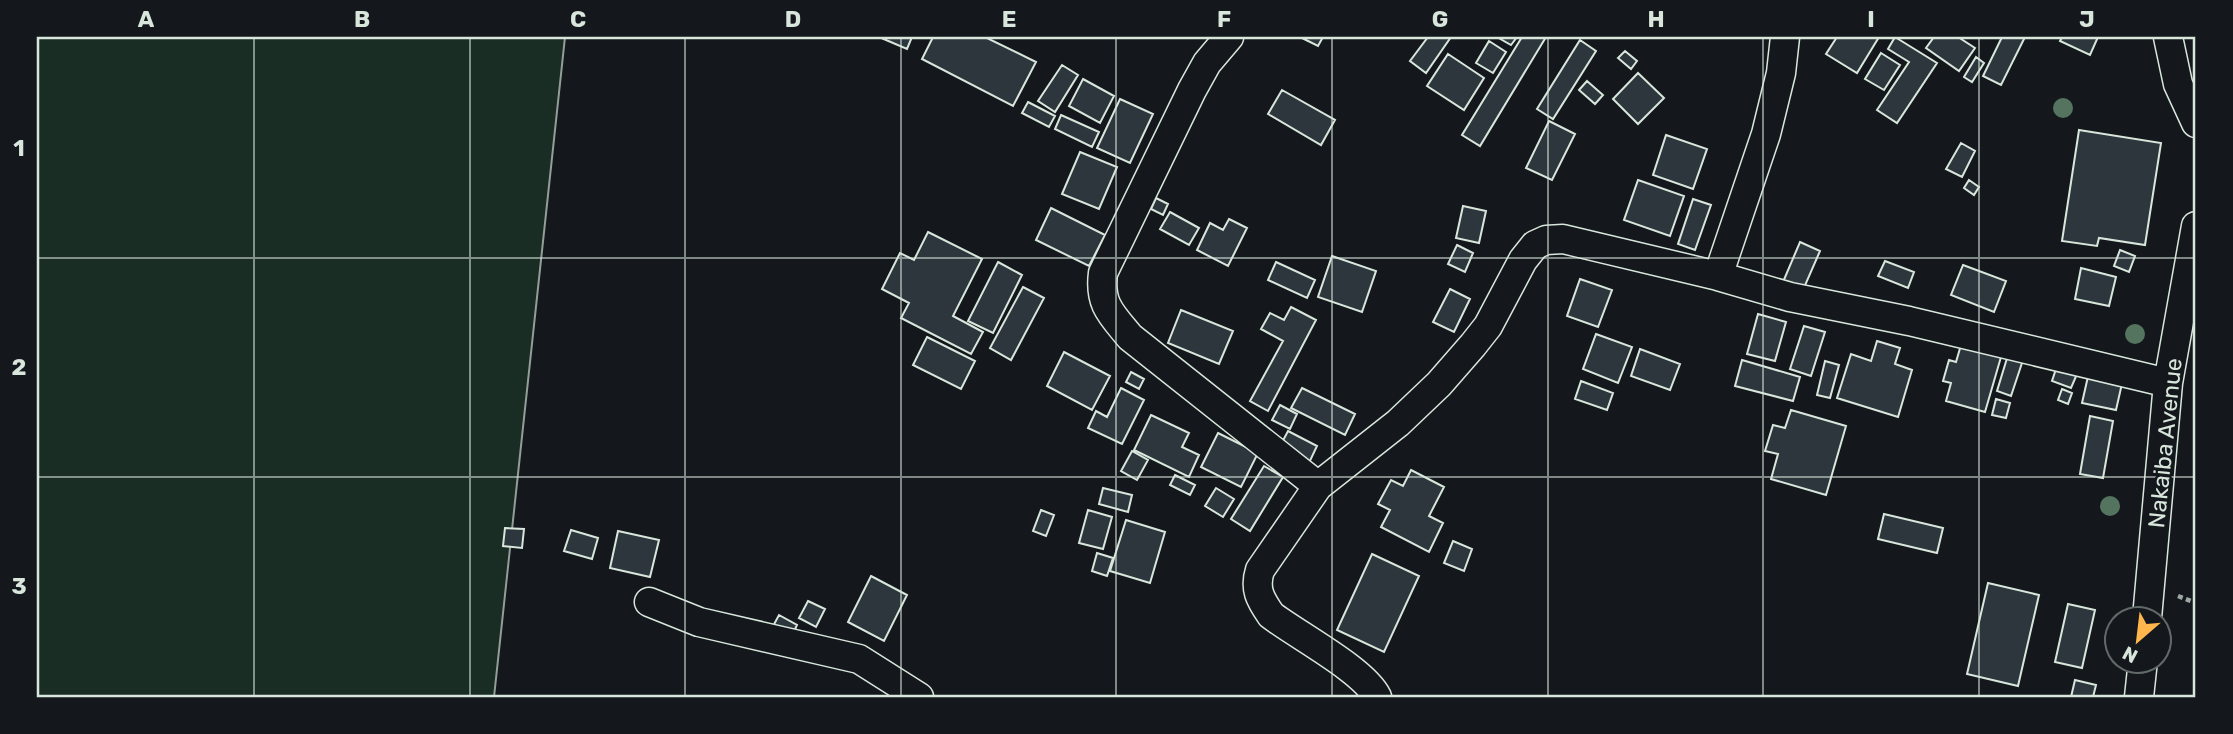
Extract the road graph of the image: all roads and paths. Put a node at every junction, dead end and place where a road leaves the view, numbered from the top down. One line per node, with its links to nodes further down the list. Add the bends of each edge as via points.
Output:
1 (1228, 37): 8 (street, via 1192,90 1103,273 1101,291 1107,309 1130,337)
2 (1785, 37): 6 (street, via 1766,134)
3 (2168, 37): 4 (street, via 2178,84)
4 (2196, 123)
5 (2196, 226): 7 (street, Nakaiba Avenue)
6 (1718, 276): 7 (street, via 1790,297); 8 (street, via 1563,239 1535,245 1488,326 1439,384)
7 (2168, 383): 10 (street, Nakaiba Avenue)
8 (1318, 486): 13 (street, via 1260,570 1256,583 1271,615 1356,673)
9 (649, 602): 12 (street, via 699,622 859,659)
10 (2148, 604)
11 (2141, 674): 14 (street)
12 (919, 697)
13 (1377, 697)
14 (2139, 697)

